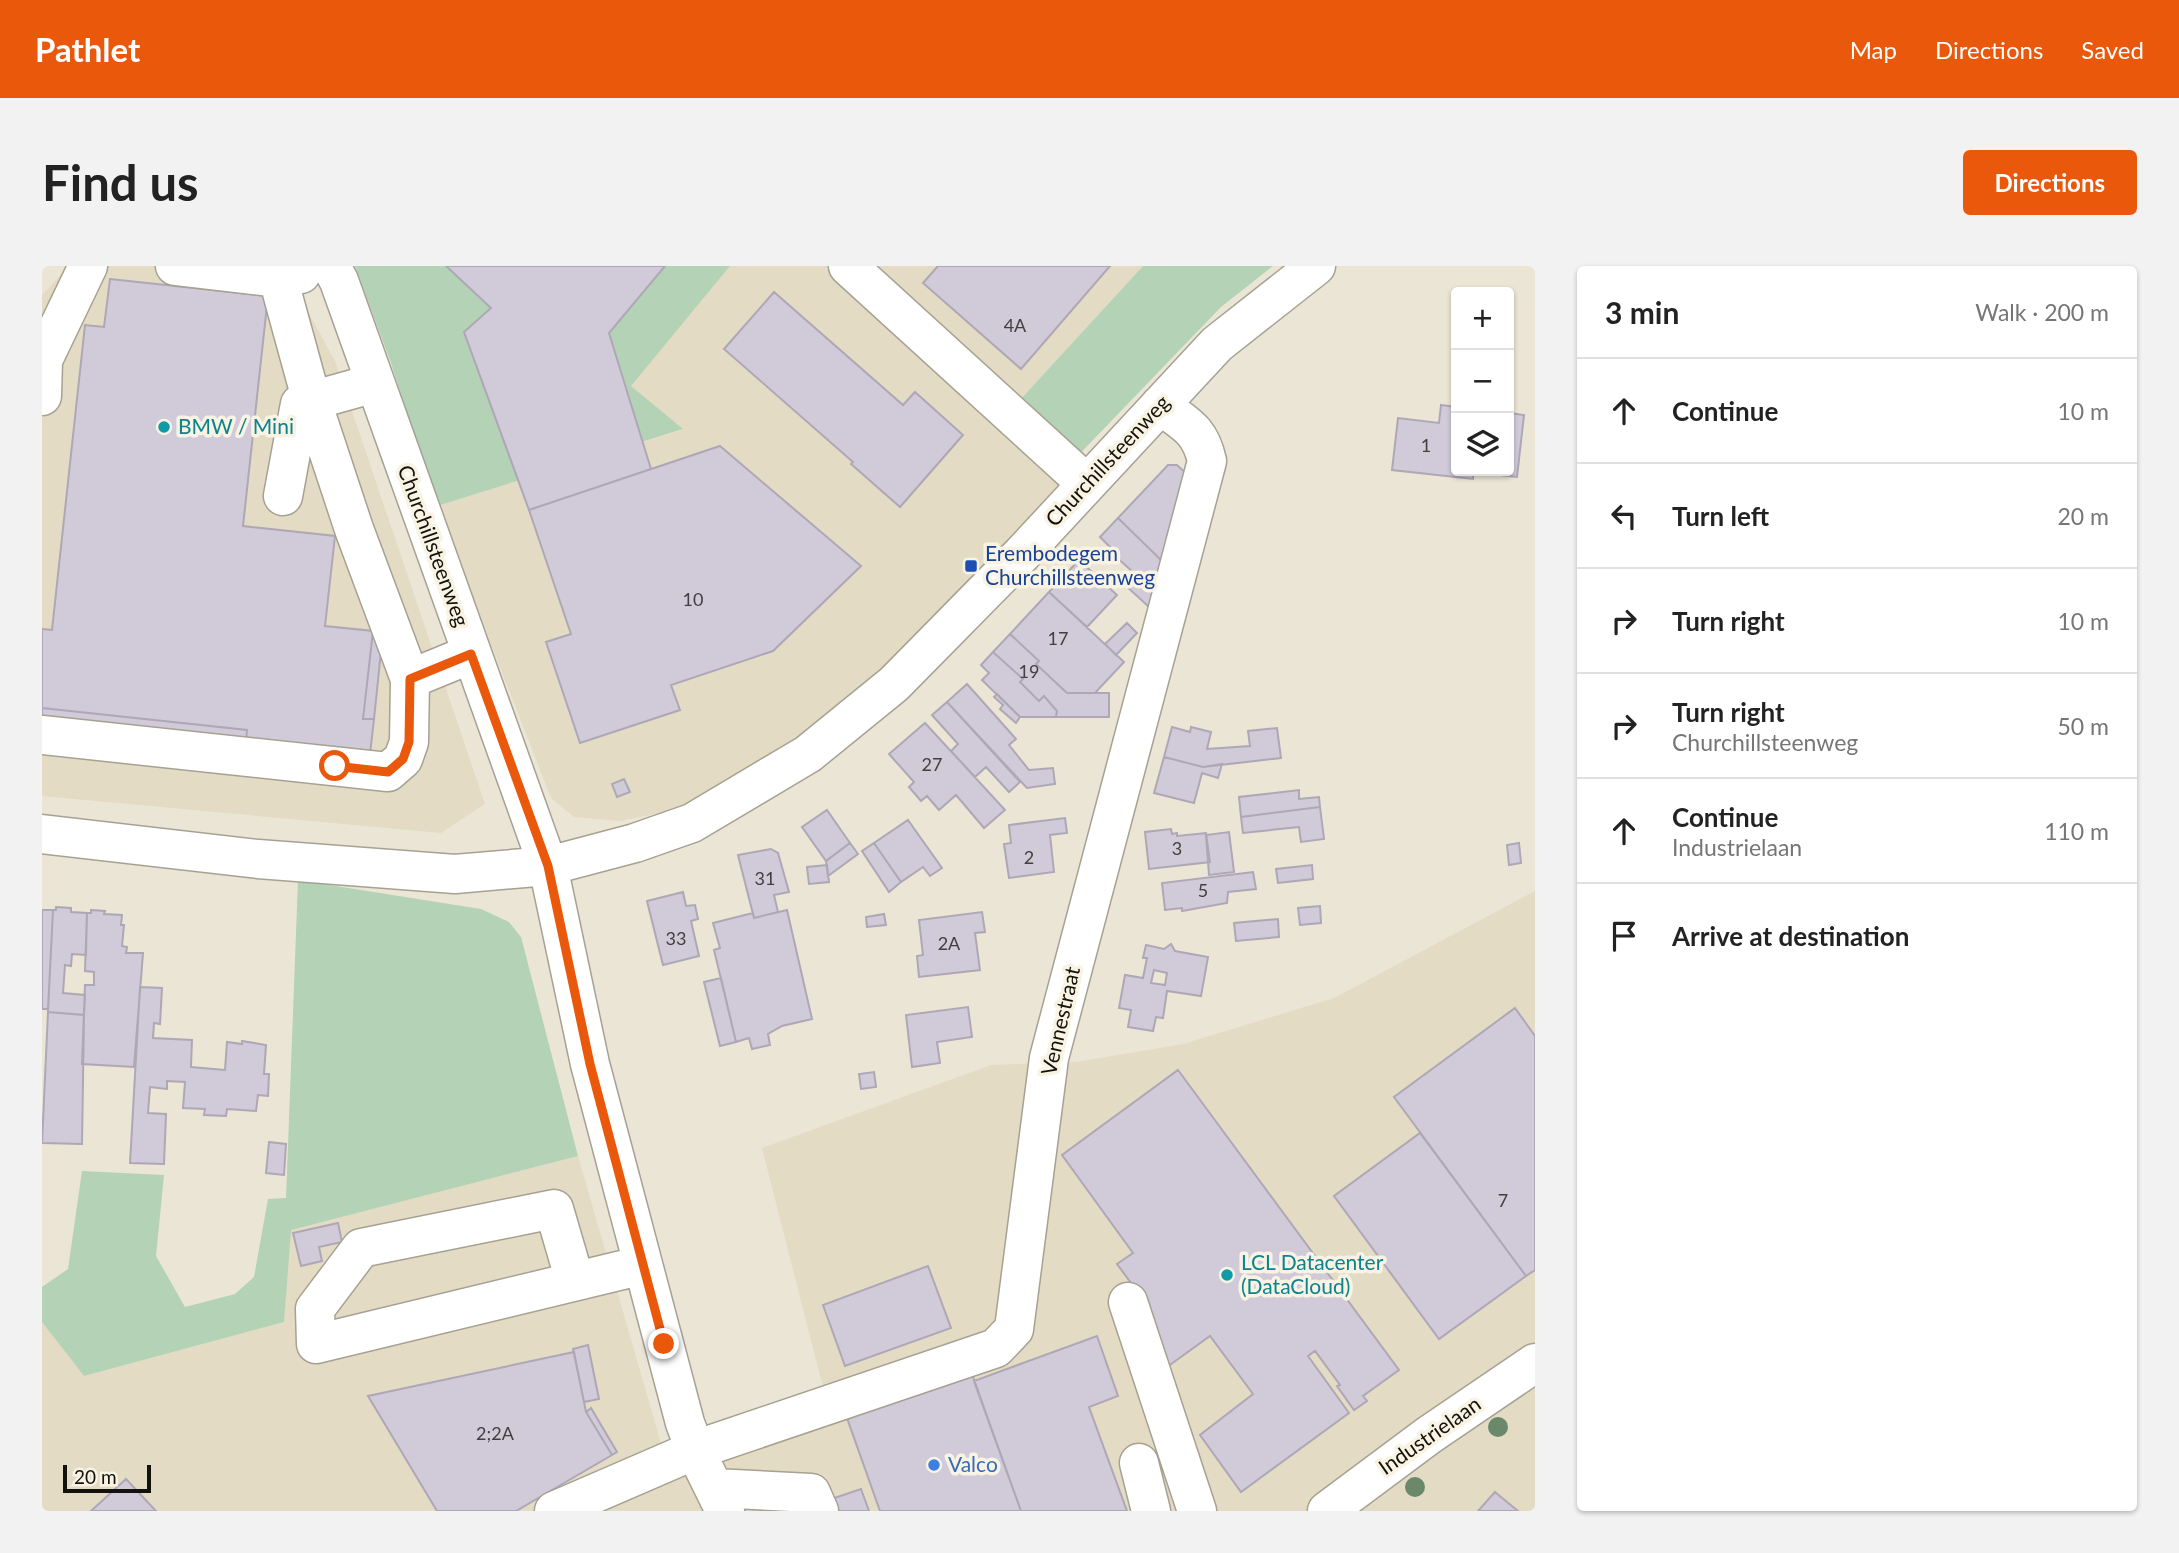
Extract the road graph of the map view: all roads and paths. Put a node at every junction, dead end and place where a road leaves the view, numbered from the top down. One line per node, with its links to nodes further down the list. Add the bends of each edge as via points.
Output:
1 (88, 266): 8 (street, via 43,360)
2 (181, 266): 6 (street)
3 (848, 266): 11 (street)
4 (1316, 266): 10 (street, Churchillsteenweg, via 1217,344)
5 (332, 268): 6 (street); 7 (street, Churchillsteenweg)
6 (278, 278): 9 (street)
7 (375, 383): 9 (street); 13 (street, Churchillsteenweg)
8 (42, 396)
9 (312, 402): 12 (street, via 299,406); 14 (street)
10 (1160, 405): 11 (street, Churchillsteenweg); 22 (street, Vennestraat, via 1193,430 1204,444 1208,461 1049,1058 1014,1329 996,1348)
11 (1087, 484): 17 (street, Churchillsteenweg, via 894,684 808,754 692,823)
12 (284, 496)
13 (471, 654): 14 (street); 17 (street, Churchillsteenweg)
14 (410, 679): 15 (street, via 409,742 403,759 388,772)
15 (42, 735)
16 (42, 834): 17 (street, Churchillsteenweg, via 258,859 456,874)
17 (548, 866): 18 (street, via 590,1064)
18 (643, 1265): 19 (street); 22 (street)
19 (575, 1281): 19 (street, via 365,1333 316,1344 315,1309 360,1248 554,1209)
20 (1128, 1302): 28 (street)
21 (1535, 1363): 29 (street, Industrielaan)
22 (695, 1450): 24 (street); 25 (street, Vennestraat)
23 (1139, 1463): 27 (street)
24 (720, 1500): 26 (street, via 811,1493)
25 (554, 1511)
26 (819, 1511)
27 (1151, 1511)
28 (1197, 1511)
29 (1326, 1511)

